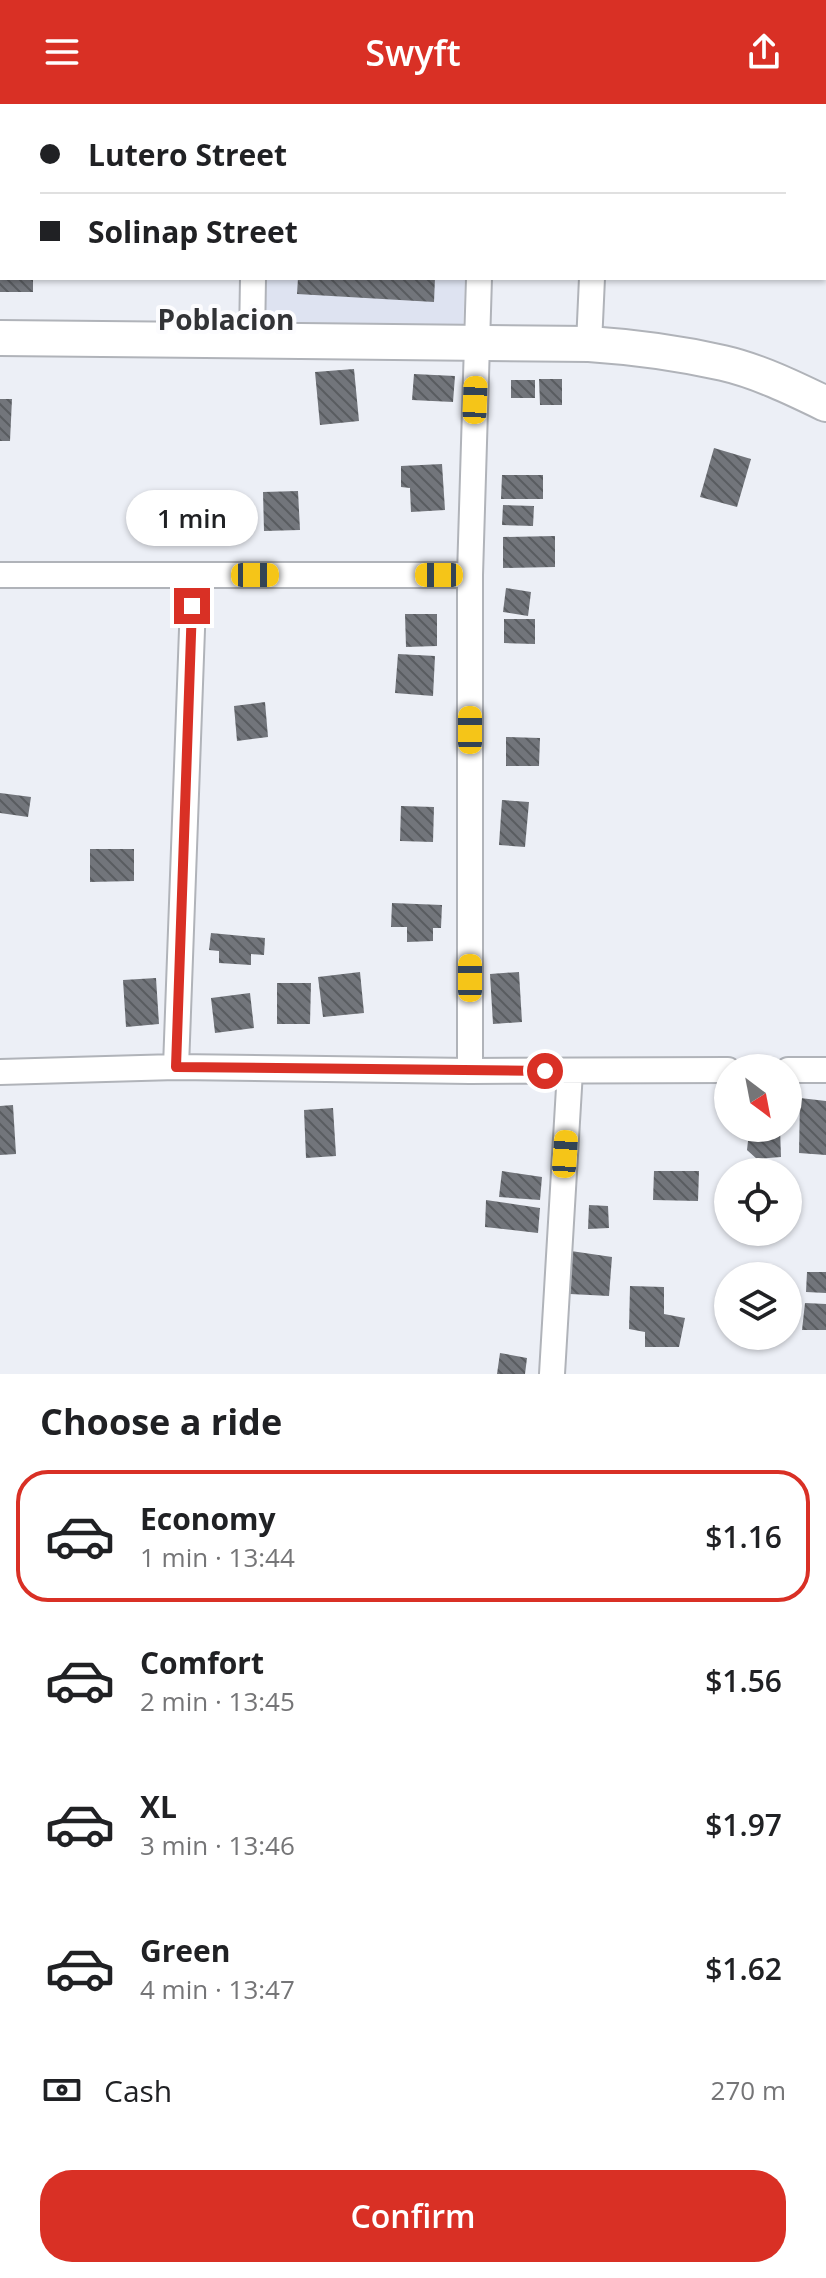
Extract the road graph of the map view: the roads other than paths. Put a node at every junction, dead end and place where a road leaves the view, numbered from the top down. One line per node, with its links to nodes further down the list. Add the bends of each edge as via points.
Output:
1 (253, 280): 5 (street)
2 (479, 280): 6 (street)
3 (592, 280): 7 (street)
4 (0, 338): 5 (main road)
5 (252, 340): 6 (main road)
6 (477, 341): 7 (main road); 11 (street)
7 (589, 344): 8 (main road, via 725,364)
8 (826, 404)
9 (0, 575): 10 (street)
10 (194, 575): 11 (street); 12 (street)
11 (470, 575): 16 (street)
12 (176, 1067): 16 (street); 18 (street)
13 (714, 1070): 17 (street)
14 (802, 1070): 15 (street)
15 (826, 1070)
16 (470, 1071): 17 (street)
17 (570, 1071): 19 (street)
18 (0, 1072)
19 (552, 1374)

